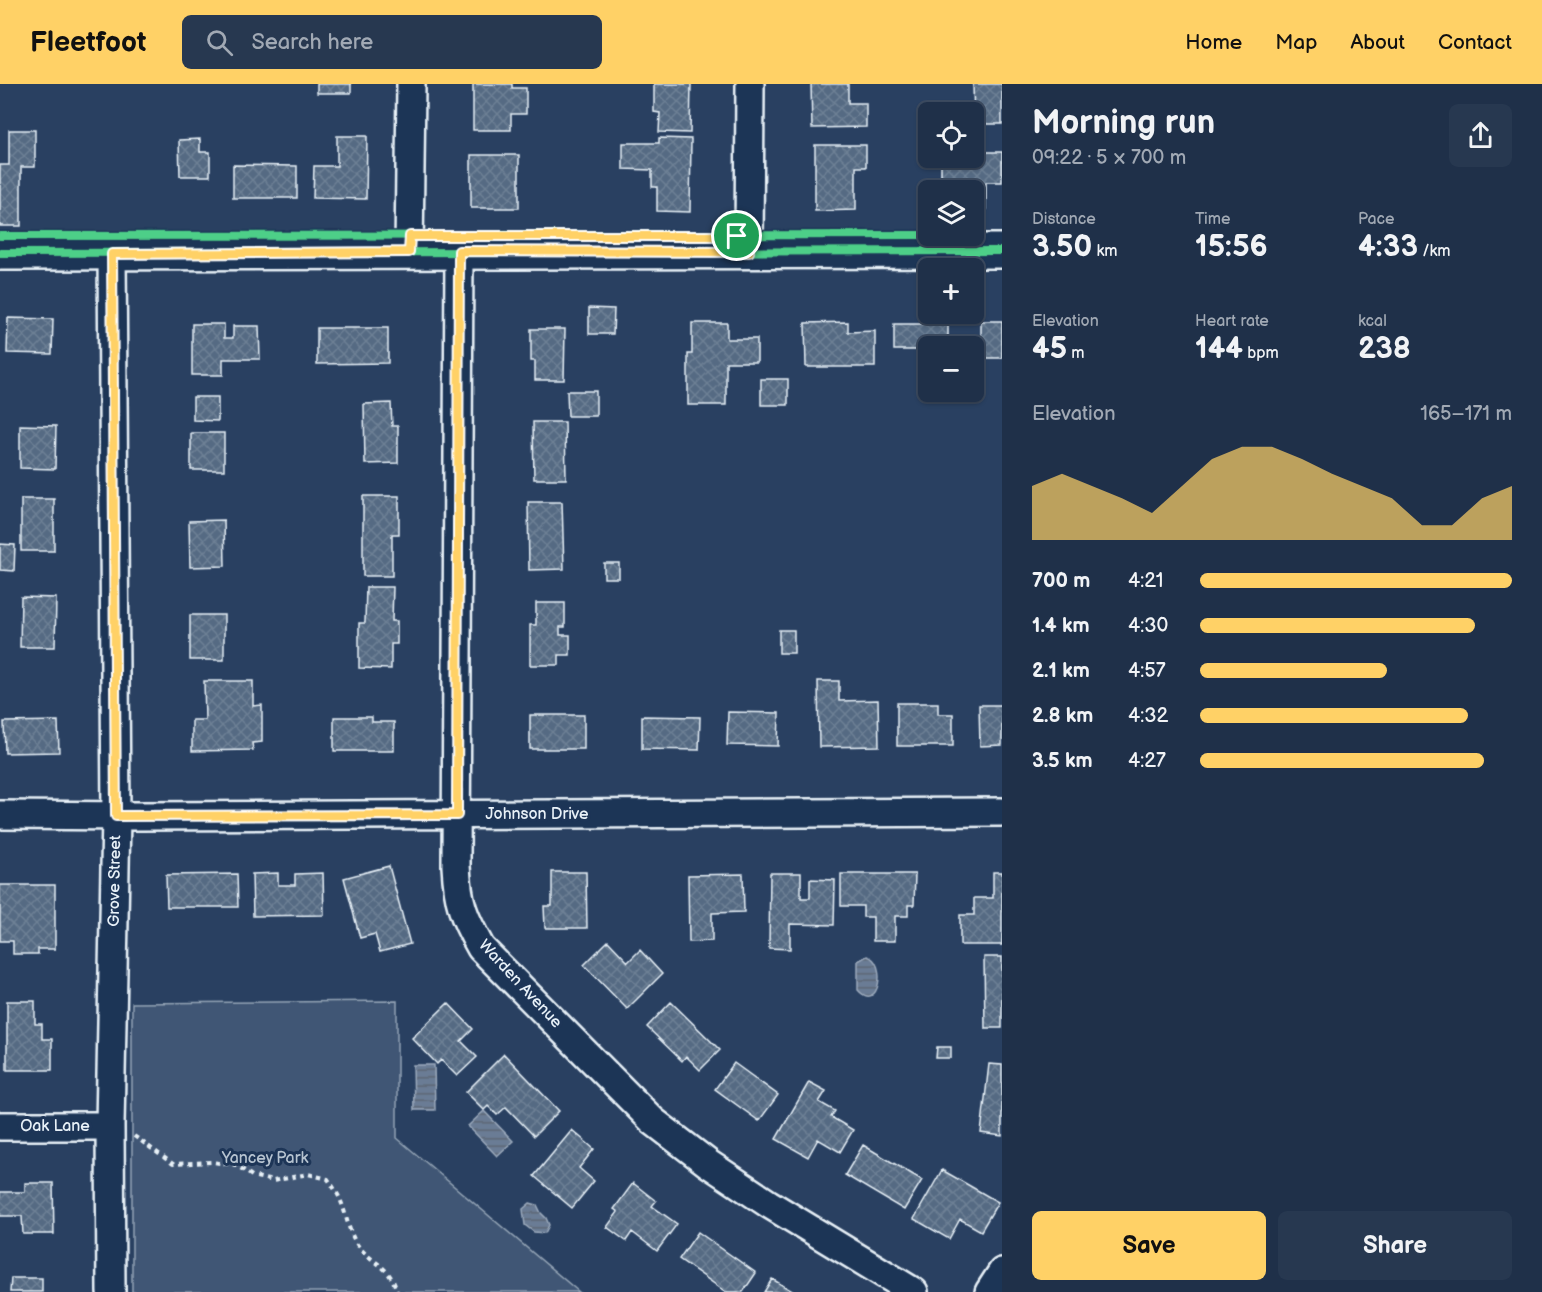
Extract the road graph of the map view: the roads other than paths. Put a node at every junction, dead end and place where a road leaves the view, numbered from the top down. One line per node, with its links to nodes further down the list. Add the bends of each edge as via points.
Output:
1 (411, 84): 5 (street)
2 (750, 84): 6 (street)
3 (1002, 250): 6 (street)
4 (459, 251): 5 (street); 6 (street); 11 (street, Warden Avenue)
5 (409, 252): 8 (street)
6 (749, 252)
7 (0, 253): 8 (street)
8 (112, 254): 12 (street, Grove Street)
9 (1002, 812): 11 (street, Johnson Drive)
10 (0, 815): 12 (street, Johnson Drive)
11 (457, 815): 12 (street, Johnson Drive); 17 (street, Warden Avenue, via 458,895 481,948 653,1121 769,1204)
12 (116, 816): 14 (street, Grove Street)
13 (0, 1126): 14 (street, Oak Lane)
14 (110, 1130): 16 (street, Grove Street)
15 (1002, 1272): 18 (street)
16 (111, 1292)
17 (914, 1292)
18 (989, 1292)

